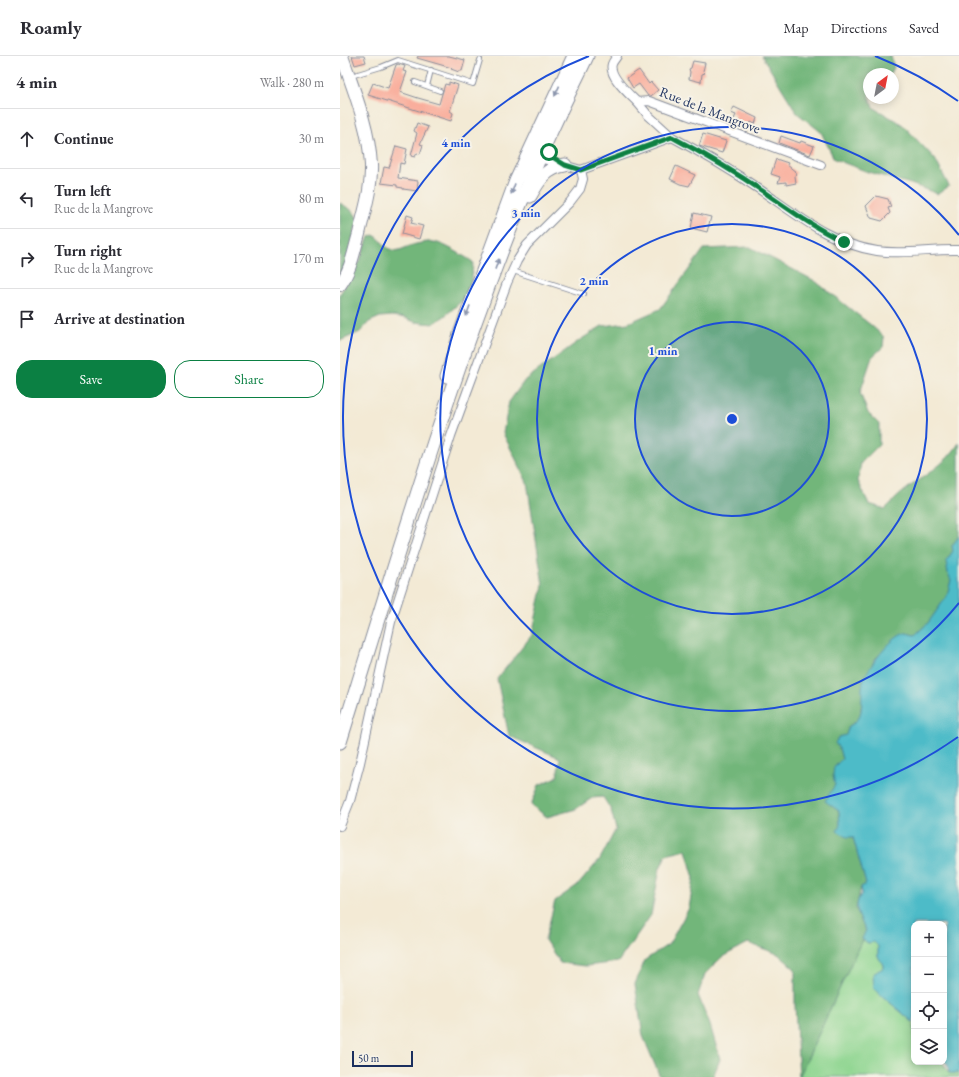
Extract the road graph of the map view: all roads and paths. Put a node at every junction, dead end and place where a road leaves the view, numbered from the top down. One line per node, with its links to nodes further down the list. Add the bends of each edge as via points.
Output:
1 (342, 56): 7 (main road)
2 (574, 56): 14 (main road, one-way to 14)
3 (587, 56): 13 (main road)
4 (618, 56): 11 (street, via 612,64 612,72 625,91)
5 (480, 60): 6 (lane, via 473,84)
6 (431, 70): 7 (lane, via 398,60); 9 (lane)
7 (349, 76): 21 (main road, via 367,136 371,166 368,196 352,261)
8 (415, 82): 9 (lane)
9 (428, 86): 10 (lane)
10 (440, 91)
11 (637, 102): 12 (street, Rue de la Mangrove); 16 (street, Rue de la Mangrove, via 649,101)
12 (672, 137): 17 (street); 19 (street, Rue de la Mangrove, via 844,242 891,252)
13 (548, 138): 14 (main road); 15 (main road, via 549,152)
14 (538, 157): 15 (street); 18 (main road); 23 (main road, one-way to 23, via 516,181 461,331)
15 (565, 165): 17 (street); 18 (main road, via 548,171 538,182)
16 (821, 165)
17 (581, 170): 20 (street, via 583,180 580,189 527,245)
18 (502, 249): 24 (main road, one-way to 18, via 419,486 465,348)
19 (959, 250)
20 (512, 271): 22 (lane); 25 (street, via 450,436 392,622 360,763)
21 (340, 285)
22 (584, 294)
23 (340, 720)
24 (340, 742)
25 (340, 826)

